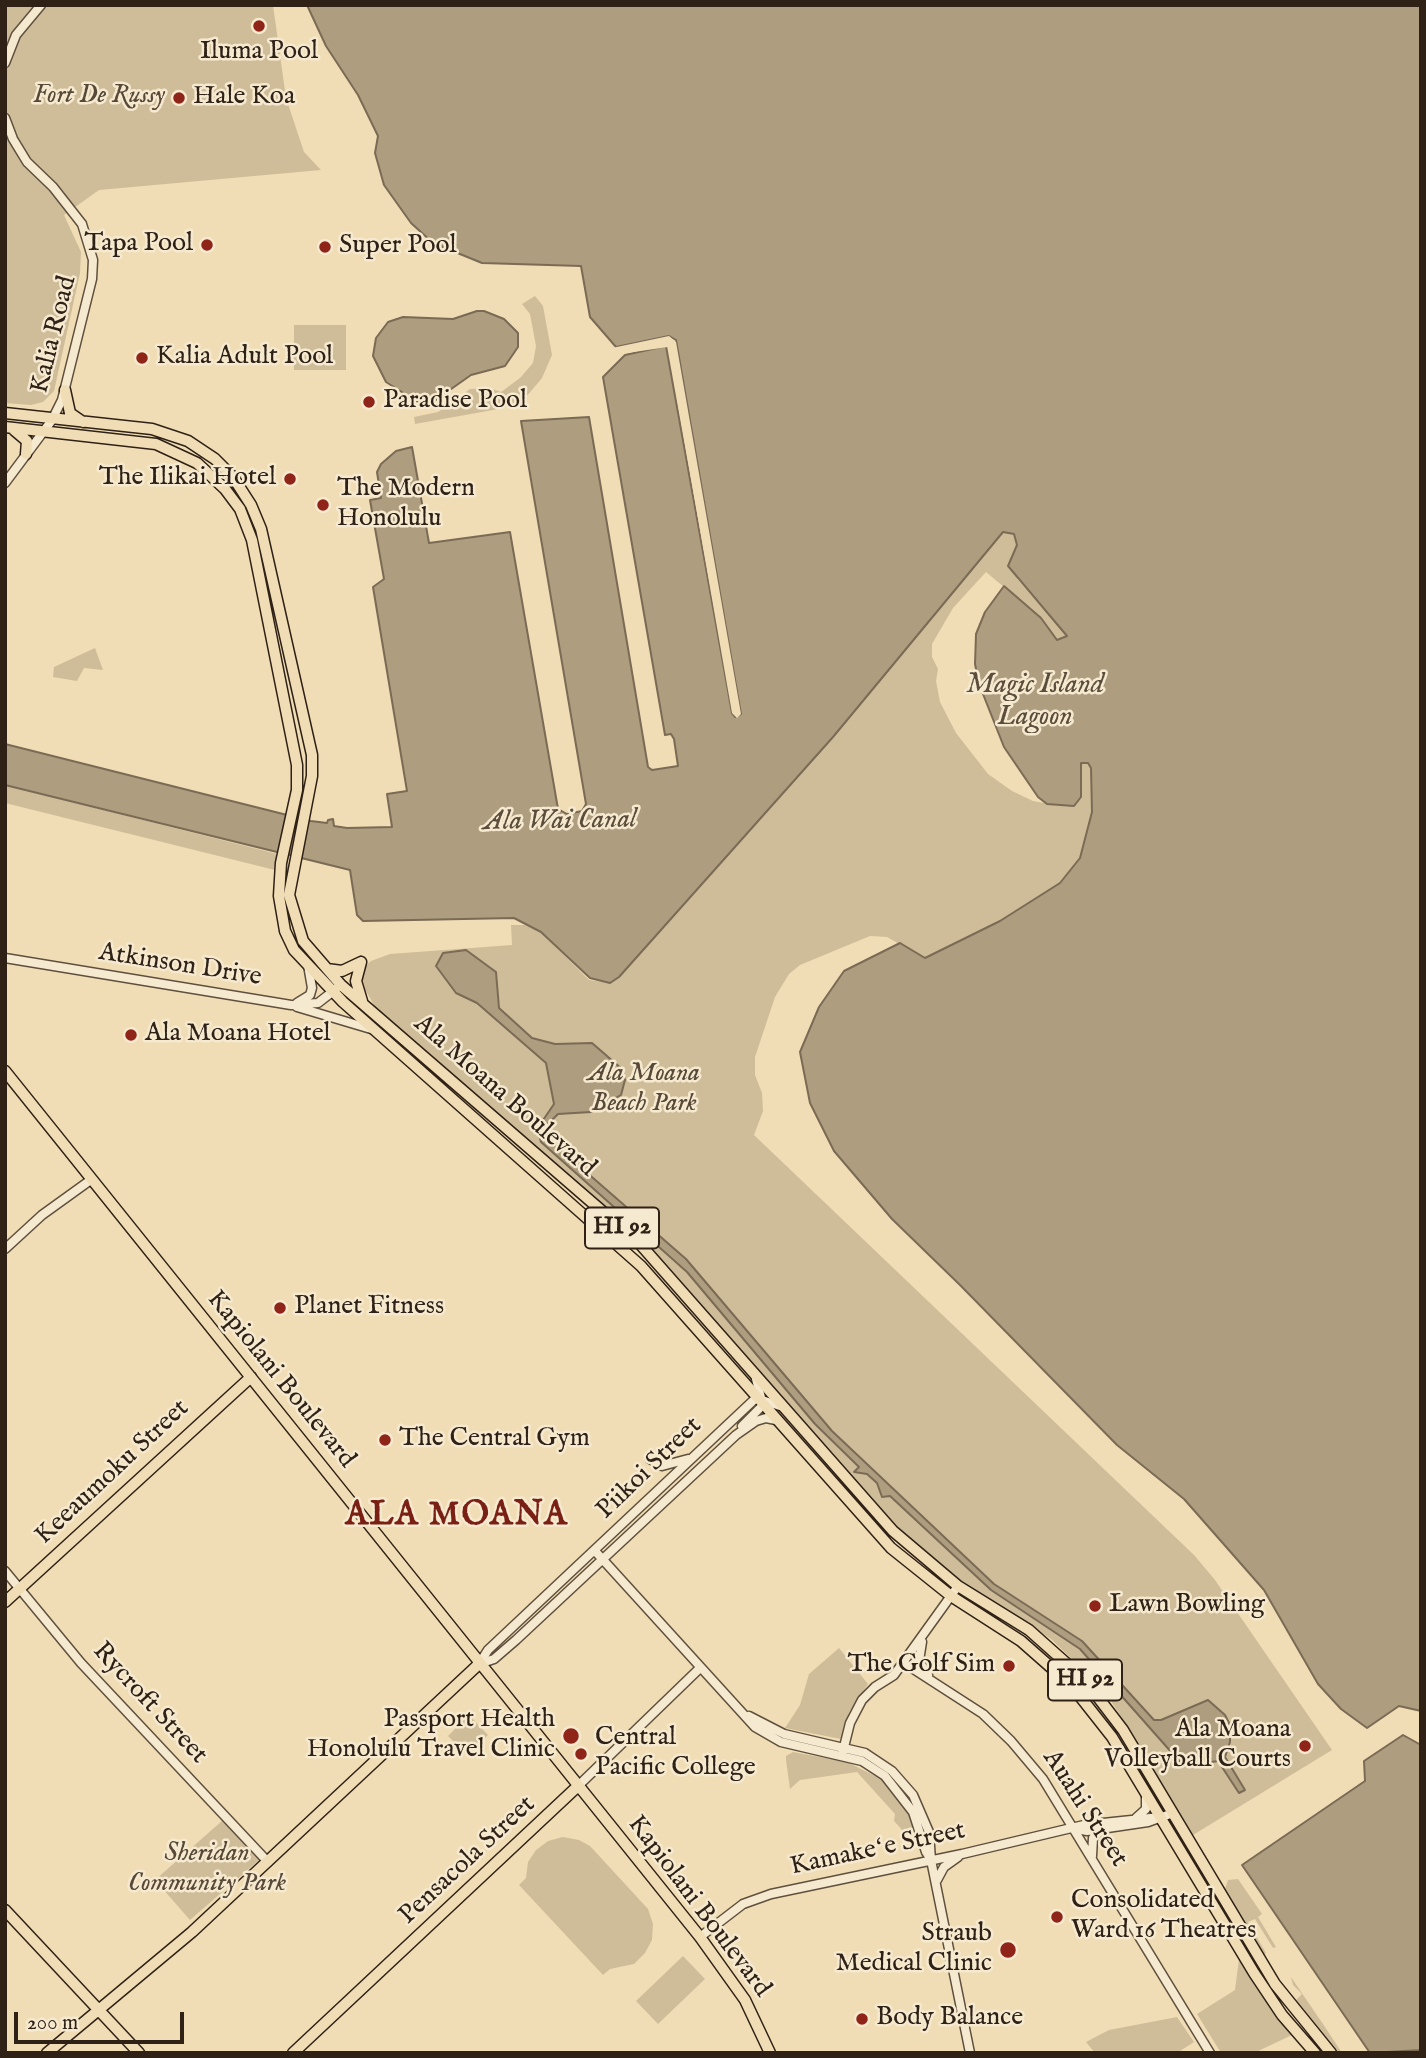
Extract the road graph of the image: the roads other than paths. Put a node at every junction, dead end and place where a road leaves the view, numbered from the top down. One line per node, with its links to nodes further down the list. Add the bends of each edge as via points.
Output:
1 (41, 5): 2 (street, via 16,35)
2 (5, 63)
3 (5, 118): 4 (street, Kalia Road, via 19,151 76,215 90,242 92,279)
4 (65, 390): 6 (street, Kalia Road); 7 (main road, via 69,413)
5 (5, 413): 6 (main road, Ala Moana Boulevard / HI 92)
6 (51, 420): 7 (main road, Ala Moana Boulevard / HI 92); 9 (street, Kalia Road)
7 (87, 423): 14 (main road, Ala Moana Boulevard / HI 92, via 152,429 188,441 233,477 251,505 261,529 312,755 289,895 303,941)
8 (8, 428): 9 (main road, Ala Moana Boulevard / HI 92); 10 (main road, via 27,440)
9 (39, 433): 10 (street, Kalia Road); 13 (main road, Ala Moana Boulevard / HI 92, via 167,448 206,470 240,509 252,540 297,765 279,896 285,931)
10 (26, 454): 11 (street, Kalia Road)
11 (5, 483)
12 (5, 958): 18 (street, Atkinson Drive)
13 (308, 965): 16 (main road, Ala Moana Boulevard / HI 92); 18 (street, via 310,995)
14 (324, 968): 15 (main road, Ala Moana Boulevard / HI 92); 17 (main road, via 342,971 361,962 355,981)
15 (341, 985): 16 (street, Atkinson Drive); 17 (main road, Ala Moana Boulevard / HI 92)
16 (332, 992): 18 (street, Atkinson Drive, via 313,1005); 19 (main road, Ala Moana Boulevard / HI 92)
17 (363, 1004): 23 (main road, Ala Moana Boulevard / HI 92, via 640,1244)
18 (291, 1005): 19 (street)
19 (374, 1030): 25 (main road, Ala Moana Boulevard / HI 92, via 616,1241)
20 (5, 1071): 21 (main road, Kapiolani Boulevard)
21 (92, 1179): 22 (street); 24 (main road, Kapiolani Boulevard)
22 (5, 1248)
23 (753, 1373): 25 (street); 26 (main road, Ala Moana Boulevard / HI 92)
24 (251, 1377): 34 (main road, Keeaumoku Street); 39 (main road, Kapiolani Boulevard)
25 (760, 1400): 26 (street); 27 (main road, Ala Moana Boulevard / HI 92); 28 (street, Piikoi Street); 29 (street, Piikoi Street)
26 (781, 1406): 33 (main road, Ala Moana Boulevard / HI 92, via 893,1531)
27 (776, 1420): 28 (street, Piikoi Street, via 756,1421); 35 (main road, Ala Moana Boulevard / HI 92, via 891,1548)
28 (736, 1434): 31 (street, Piikoi Street)
29 (691, 1458): 30 (street, via 662,1466); 31 (street, Piikoi Street)
30 (650, 1459)
31 (598, 1556): 39 (street, Piikoi Street, via 509,1646); 40 (street)
32 (5, 1571): 34 (street, Rycroft Street)
33 (958, 1586): 35 (street); 45 (main road, Ala Moana Boulevard / HI 92, via 1029,1630 1084,1679 1123,1730)
34 (20, 1588): 36 (main road, Keeaumoku Street); 53 (street, Rycroft Street, via 81,1663)
35 (951, 1596): 37 (street); 44 (main road, Ala Moana Boulevard / HI 92, via 1021,1641 1071,1685 1112,1737)
36 (5, 1602)
37 (924, 1637): 38 (street); 41 (street, via 919,1661)
38 (904, 1662): 41 (street, Auahi Street); 42 (street, via 862,1700)
39 (479, 1664): 43 (main road, Kapiolani Boulevard); 53 (main road, Piikoi Street)
40 (700, 1668): 42 (street, via 746,1715 784,1734); 43 (street, Pensacola Street)
41 (929, 1678): 48 (street, Auahi Street, via 971,1704 1011,1741)
42 (843, 1750): 52 (street, via 880,1761 904,1782 923,1816)
43 (578, 1786): 56 (main road, Kapiolani Boulevard); 60 (main road, Pensacola Street)
44 (1145, 1792): 46 (main road, Ala Moana Boulevard / HI 92); 47 (street, via 1146,1809)
45 (1173, 1813): 46 (street); 65 (main road, Ala Moana Boulevard / HI 92, via 1275,1984)
46 (1160, 1817): 47 (street, Kamakeʻe Street); 49 (street, Kamakeʻe Street); 64 (main road, Ala Moana Boulevard / HI 92, via 1254,1973)
47 (1136, 1818): 48 (street, Kamakeʻe Street)
48 (1074, 1829): 49 (street, Kamakeʻe Street); 50 (street, Kamakeʻe Street); 51 (street, Auahi Street)
49 (1104, 1829): 51 (street, via 1093,1838)
50 (962, 1854): 52 (street, Kamakeʻe Street); 54 (street, via 944,1867)
51 (1093, 1858): 63 (street, Auahi Street)
52 (931, 1860): 54 (street); 56 (street, Kamakeʻe Street, via 771,1894 743,1904)
53 (268, 1862): 57 (main road, Piikoi Street)
54 (936, 1883): 62 (street)
55 (5, 1910): 57 (main road)
56 (700, 1937): 61 (main road, Kapiolani Boulevard, via 753,2014)
57 (99, 2010): 58 (main road, Piikoi Street); 59 (main road)
58 (47, 2053)
59 (139, 2053)
60 (293, 2053)
61 (770, 2053)
62 (970, 2053)
63 (1210, 2053)
64 (1315, 2053)
65 (1331, 2053)

